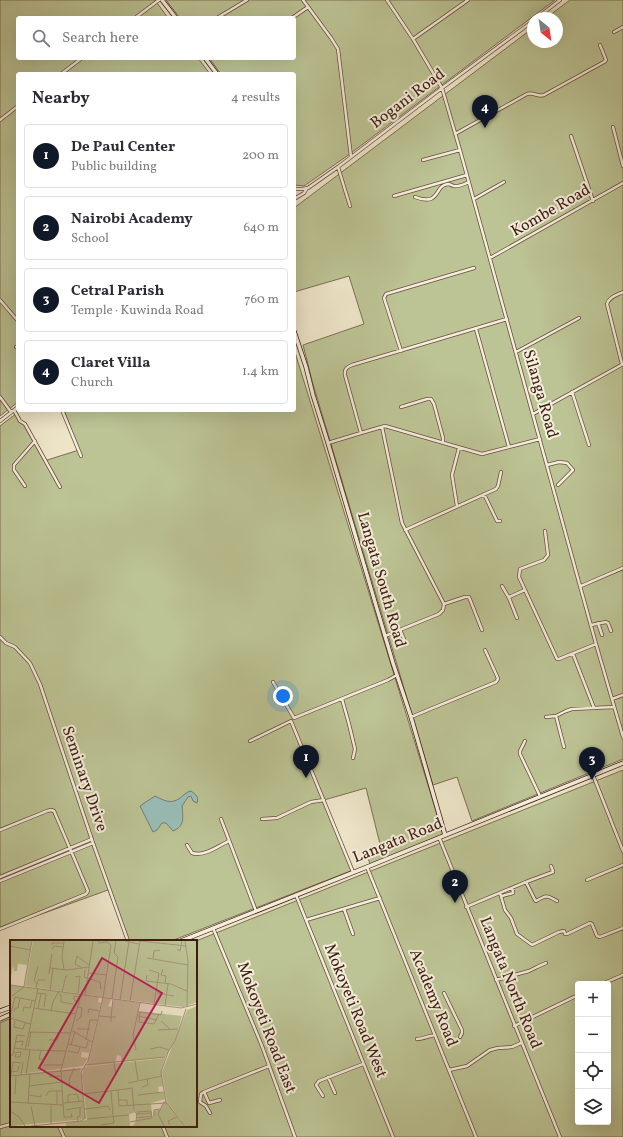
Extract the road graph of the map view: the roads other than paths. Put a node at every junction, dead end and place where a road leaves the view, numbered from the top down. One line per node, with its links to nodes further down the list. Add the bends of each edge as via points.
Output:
1 (159, 0): 10 (street)
2 (162, 0): 11 (street)
3 (247, 0): 12 (street)
4 (303, 0): 8 (street)
5 (387, 0): 17 (street, Silanga Road)
6 (468, 0): 17 (street)
7 (560, 0): 9 (street)
8 (308, 7): 13 (street); 30 (street, via 338,49)
9 (545, 12)
10 (138, 16)
11 (174, 16)
12 (220, 16)
13 (295, 16)
14 (527, 25): 23 (street, Bogani Road)
15 (623, 27): 16 (street)
16 (614, 32)
17 (413, 39): 23 (street, Silanga Road)
18 (600, 45): 27 (street, via 606,60 604,62 544,95 527,94)
19 (79, 60): 21 (street)
20 (206, 60): 22 (street)
21 (64, 72)
22 (216, 72)
23 (442, 88): 27 (street, Silanga Road); 30 (street, Bogani Road)
24 (16, 108): 25 (street)
25 (0, 120)
26 (613, 127): 32 (street)
27 (455, 134): 29 (street, Silanga Road)
28 (571, 136): 44 (street)
29 (460, 150): 31 (street); 34 (street, Silanga Road)
30 (351, 157): 33 (street, Bogani Road)
31 (423, 160)
32 (623, 166)
33 (338, 167): 38 (street, Bogani Road); 45 (street)
34 (467, 175): 35 (street, Silanga Road); 40 (street)
35 (469, 182): 41 (street, via 460,186 445,185 430,199); 43 (street, Silanga Road)
36 (504, 182): 43 (street)
37 (623, 183): 44 (street, Kombe Road)
38 (308, 188): 39 (street); 42 (street, Bogani Road)
39 (296, 189)
40 (394, 196)
41 (415, 197)
42 (296, 198)
43 (474, 199): 46 (street, Silanga Road)
44 (593, 200): 46 (street, Kombe Road)
45 (350, 206)
46 (490, 258): 52 (street, Silanga Road)
47 (474, 268): 55 (street, via 386,294 384,298)
48 (623, 292): 57 (street, via 607,304)
49 (0, 300): 51 (street)
50 (579, 318): 56 (street)
51 (16, 319)
52 (507, 319): 53 (street); 56 (street, Silanga Road)
53 (476, 329): 55 (street); 73 (street)
54 (296, 337): 70 (street, Langata South Road)
55 (401, 351): 67 (street, via 350,366 345,370 344,375)
56 (516, 352): 64 (street, Silanga Road)
57 (622, 364): 58 (street)
58 (572, 392): 64 (street); 72 (street)
59 (0, 397): 62 (street)
60 (401, 406): 71 (street, via 431,399)
61 (16, 408): 62 (street)
62 (12, 411): 65 (street); 69 (street, via 19,421 25,424)
63 (63, 412): 75 (street)
64 (533, 414): 68 (street, Silanga Road)
65 (0, 421)
66 (382, 427): 67 (street); 71 (street, via 390,427); 84 (street)
67 (361, 433): 70 (street)
68 (540, 438): 73 (street); 76 (street, Silanga Road)
69 (34, 441): 79 (street, via 14,464 14,470); 80 (street)
70 (328, 443): 99 (street, Langata South Road)
71 (443, 443): 74 (street)
72 (589, 445)
73 (509, 447): 74 (street, via 483,454)
74 (459, 448): 82 (street, via 452,475)
75 (81, 456)
76 (548, 464): 78 (street, via 567,463 573,470); 88 (street, Silanga Road)
77 (500, 472): 81 (street, via 497,488)
78 (558, 485)
79 (25, 486)
80 (60, 487)
81 (484, 494): 82 (street); 83 (street, via 497,522)
82 (457, 506): 84 (street)
83 (500, 521)
84 (405, 530): 91 (street)
85 (545, 531): 89 (street, via 548,555 544,560 520,569 519,577)
86 (623, 568): 88 (street)
87 (502, 586): 90 (street)
88 (581, 586): 94 (street, Silanga Road)
89 (525, 590): 90 (street); 104 (street, via 556,657 559,659)
90 (509, 598): 92 (street)
91 (444, 604): 95 (street, via 439,614); 96 (street, via 469,597)
92 (517, 618)
93 (598, 623): 94 (street); 97 (street, via 607,622); 98 (street)
94 (591, 625): 101 (street, Silanga Road)
95 (400, 630): 99 (street); 102 (street)
96 (482, 630)
97 (611, 631)
98 (602, 635)
99 (385, 636): 105 (street, Langata South Road)
100 (0, 637): 129 (street, Seminary Drive, via 30,663 40,684)
101 (596, 644): 104 (street); 109 (street, Silanga Road)
102 (404, 645)
103 (485, 650): 113 (street, via 497,676 496,682)
104 (573, 654): 111 (street)
105 (397, 675): 108 (street); 113 (street, Langata South Road)
106 (273, 682): 108 (street, via 294,718)
107 (623, 695): 109 (street)
108 (342, 699): 119 (street, via 355,748)
109 (612, 699): 110 (street, Silanga Road)
110 (614, 707): 111 (street); 115 (street, Silanga Road)
111 (594, 708): 112 (street, via 572,709)
112 (556, 716): 114 (street); 118 (street)
113 (410, 717): 127 (street, Langata South Road)
114 (546, 717)
115 (623, 737)
116 (250, 740): 123 (street, via 291,722)
117 (525, 741): 122 (street, via 520,754)
118 (564, 747)
119 (354, 758)
120 (623, 763): 121 (street, Langata Road)
121 (593, 775): 122 (street, Langata Road); 134 (street)
122 (540, 796): 127 (street, Langata Road)
123 (324, 800): 125 (street, via 311,802 277,818); 138 (street)
124 (221, 819): 130 (street)
125 (262, 819)
126 (0, 830): 133 (street, via 53,810)
127 (445, 835): 128 (street, Langata Road)
128 (439, 838): 137 (street, Langata Road); 149 (street, Langata North Road)
129 (92, 839): 131 (street, Seminary Drive); 133 (street)
130 (229, 841): 132 (street, via 196,855); 151 (street)
131 (93, 843): 133 (street); 157 (street, Seminary Drive)
132 (187, 845)
133 (71, 850): 139 (street); 141 (street); 155 (street, via 88,890 87,894)
134 (623, 851)
135 (552, 866): 142 (street, via 553,872)
136 (623, 866): 140 (street)
137 (367, 867): 138 (street, Langata Road); 147 (street, Academy Road)
138 (353, 872): 145 (street, Langata Road)
139 (0, 877)
140 (587, 880)
141 (0, 881)
142 (526, 882): 143 (street); 148 (street, via 535,900 547,896)
143 (512, 888): 144 (street); 146 (street, via 513,893)
144 (500, 893): 149 (street); 154 (street, via 517,934 532,945 559,932 564,931 567,934 590,923 600,937)
145 (296, 895): 151 (street, Langata Road); 152 (street, Mokoyeti Road West)
146 (502, 896)
147 (380, 898): 150 (street); 170 (street, Academy Road)
148 (557, 901)
149 (466, 907): 161 (street, Langata North Road)
150 (344, 909): 152 (street); 156 (street)
151 (256, 911): 153 (street, Langata Road)
152 (306, 920): 174 (street, Mokoyeti Road West)
153 (213, 928): 158 (street, Langata Road); 175 (street, Mokoyeti Road East)
154 (623, 928)
155 (0, 930)
156 (353, 934)
157 (128, 940)
158 (183, 940)
159 (546, 963): 161 (street, via 529,971)
160 (623, 975): 162 (street)
161 (496, 980): 169 (street, Langata North Road)
162 (609, 981)
163 (444, 993): 171 (street, via 462,1030)
164 (575, 996): 169 (street)
165 (10, 1007): 166 (street)
166 (0, 1011)
167 (10, 1014): 168 (street)
168 (0, 1018)
169 (514, 1026): 173 (street, Langata North Road)
170 (435, 1036): 172 (street); 176 (street, Academy Road)
171 (460, 1037)
172 (417, 1039)
173 (521, 1043): 176 (street, via 490,1050 467,1066); 192 (street, Langata North Road)
174 (363, 1064): 177 (street); 190 (street, Mokoyeti Road West)
175 (269, 1066): 178 (street); 189 (street, Mokoyeti Road East)
176 (449, 1070): 191 (street, Academy Road)
177 (328, 1077): 179 (street); 180 (street, via 316,1084)
178 (204, 1092): 181 (street, via 209,1102); 182 (street, via 199,1101)
179 (335, 1093)
180 (322, 1096)
181 (220, 1100)
182 (210, 1113)
183 (10, 1124): 184 (street)
184 (0, 1126)
185 (59, 1127): 187 (street)
186 (163, 1127): 188 (street)
187 (64, 1137)
188 (167, 1137)
189 (295, 1137)
190 (392, 1137)
191 (476, 1137)
192 (560, 1137)

